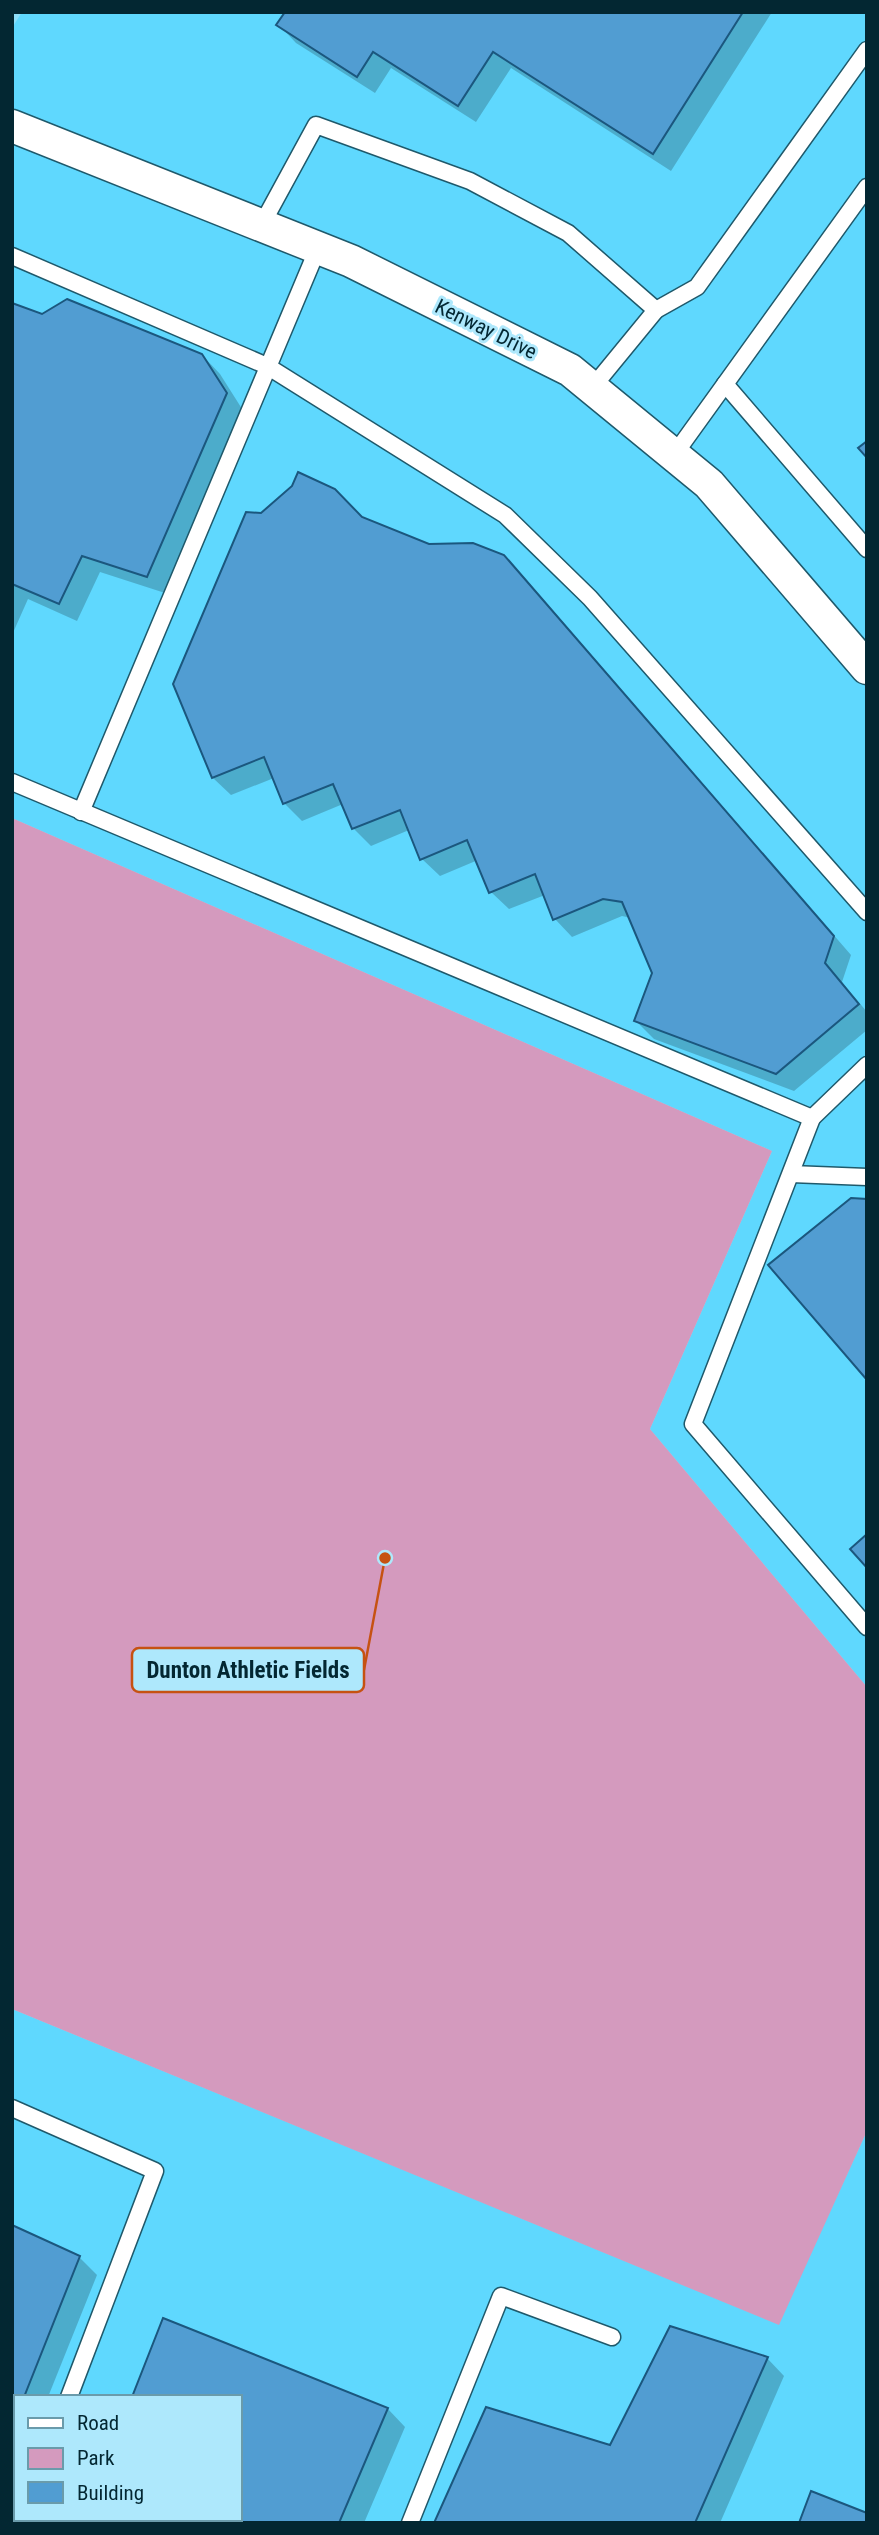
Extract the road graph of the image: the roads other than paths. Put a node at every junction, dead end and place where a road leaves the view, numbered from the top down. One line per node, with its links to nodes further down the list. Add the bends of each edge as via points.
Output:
1 (867, 50): 7 (lane, via 697,287)
2 (12, 126): 4 (street, Kenway Drive)
3 (867, 187): 9 (lane)
4 (261, 226): 5 (street, Kenway Drive); 7 (lane, via 316,125 470,181 568,233)
5 (317, 248): 8 (lane); 10 (street, Kenway Drive, via 570,370)
6 (12, 256): 8 (lane)
7 (656, 310): 10 (lane)
8 (267, 366): 15 (lane); 16 (lane, via 505,515 590,598)
9 (725, 384): 11 (lane); 12 (lane)
10 (592, 388): 11 (street, Kenway Drive)
11 (674, 455): 13 (street, Kenway Drive, via 709,484)
12 (867, 549)
13 (867, 668)
14 (12, 782): 15 (lane)
15 (81, 812): 18 (lane)
16 (867, 912)
17 (867, 1065): 18 (lane)
18 (812, 1118): 19 (lane)
19 (791, 1174): 20 (lane); 21 (lane, via 692,1424)
20 (867, 1177)
21 (867, 1627)
22 (12, 2108): 24 (lane, via 155,2171)
23 (612, 2337): 25 (lane, via 500,2297)
24 (70, 2395)
25 (410, 2523)

